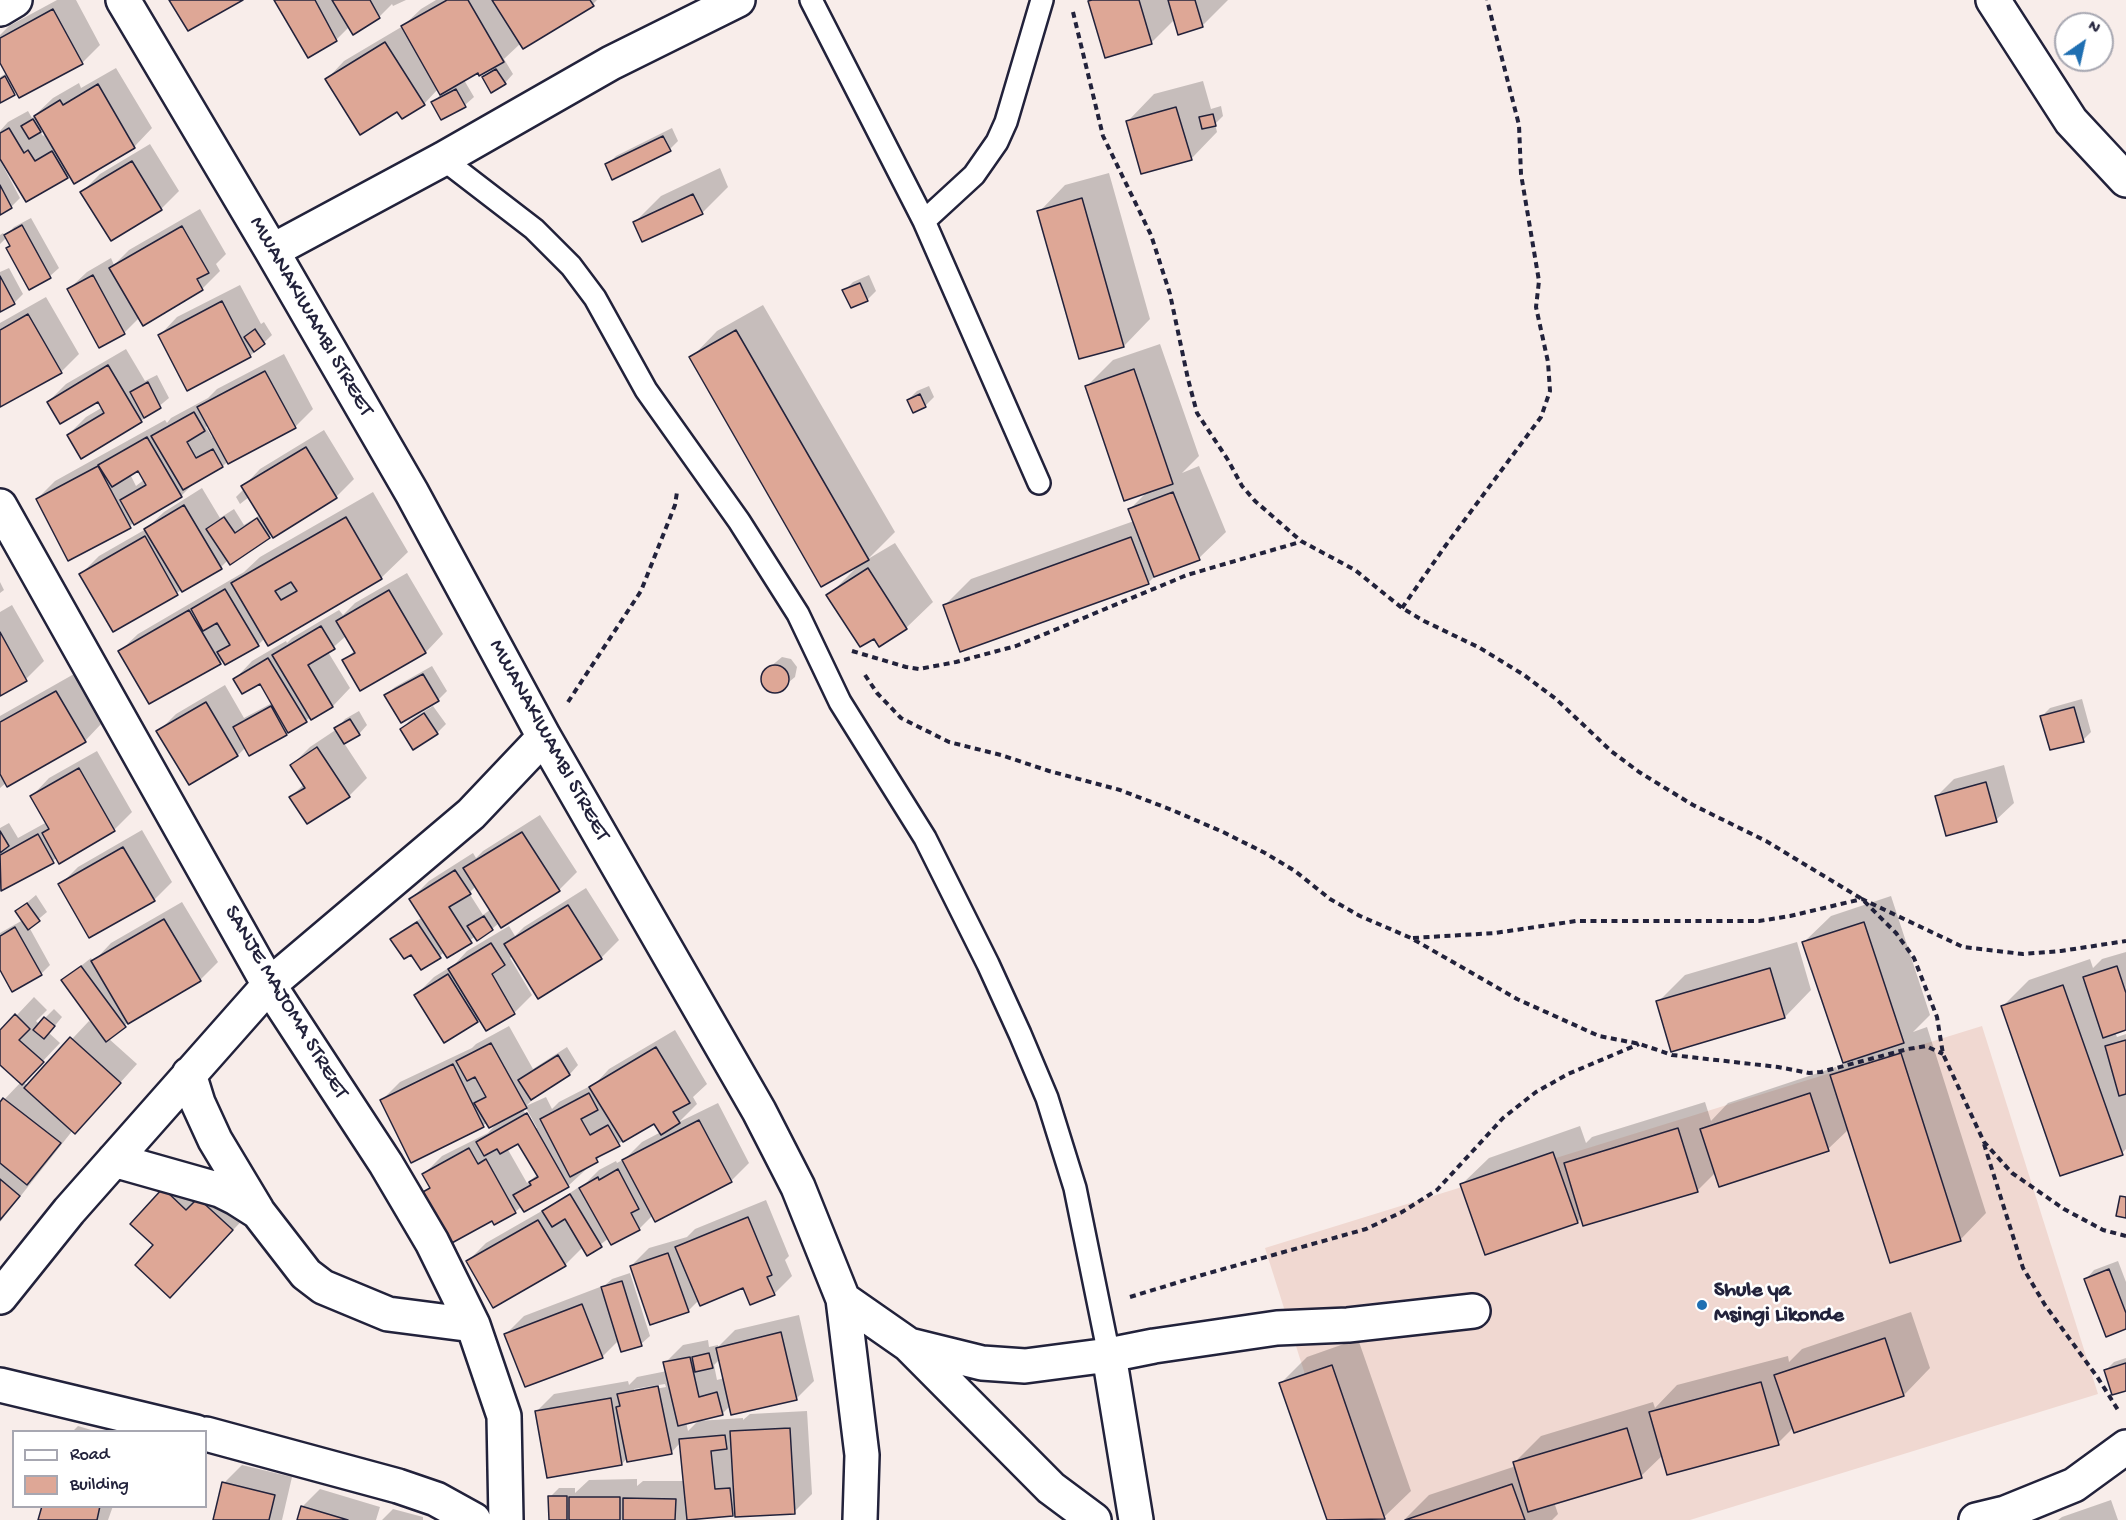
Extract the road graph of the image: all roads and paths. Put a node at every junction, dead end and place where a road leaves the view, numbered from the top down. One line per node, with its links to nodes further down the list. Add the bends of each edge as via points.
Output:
1 (15, 0): 8 (street)
2 (123, 0): 13 (street, MWANAKIWAMBI STREET)
3 (738, 0): 10 (street, via 611,63)
4 (811, 0): 12 (lane)
5 (1042, 0): 12 (lane, via 997,142 974,176)
6 (1487, 0): 18 (path, via 1519,125 1521,174 1539,280 1536,307 1550,391 1541,417)
7 (1993, 0): 11 (street, via 2071,121)
8 (0, 9)
9 (1072, 11): 17 (path, via 1103,136 1151,235 1170,294 1197,413 1242,486)
10 (443, 159): 13 (street); 14 (lane, via 534,229 571,266 595,298 646,390)
11 (2126, 180)
12 (924, 221): 15 (lane)
13 (272, 251): 21 (street, MWANAKIWAMBI STREET, via 412,493)
14 (686, 448): 21 (path, via 675,505 641,591); 35 (lane, via 739,520 798,614 840,702 925,838 988,964 1047,1098 1075,1188)
15 (1039, 483)
16 (0, 506): 25 (street, SANJE MAJOMA STREET)
17 (1301, 541): 18 (path, via 1355,570); 19 (path, via 1187,575 1016,646 956,662 920,669)
18 (1402, 608): 22 (path, via 1524,675 1639,772)
19 (850, 650)
20 (862, 671): 23 (path, via 901,718 949,742 1120,790 1172,810 1265,853 1360,916)
21 (544, 737): 25 (street, via 471,814); 34 (street, MWANAKIWAMBI STREET, via 759,1111 798,1187)
22 (1862, 899): 23 (path, via 1759,921 1576,921 1495,933); 24 (path, via 1963,947 2023,954); 27 (path, via 1896,933 1914,958 1937,1017)
23 (1411, 938): 26 (path, via 1517,999 1599,1036)
24 (2126, 941)
25 (269, 985): 28 (street); 37 (street, SANJE MAJOMA STREET, via 386,1164 432,1242)
26 (1640, 1044): 27 (path, via 1672,1055 1809,1073 1908,1048 1926,1046); 35 (path, via 1536,1092 1503,1118 1437,1190 1402,1212 1366,1229 1145,1291)
27 (1943, 1054): 29 (path)
28 (189, 1074): 30 (street); 31 (street, via 215,1140)
29 (1984, 1142): 32 (path, via 2012,1173 2064,1209 2103,1230); 41 (path, via 2023,1268)
30 (114, 1160): 31 (street, via 220,1190); 33 (street)
31 (258, 1212): 37 (street, via 306,1274 323,1287 388,1314)
32 (2126, 1236)
33 (0, 1297)
34 (843, 1299): 38 (street); 47 (street, MWANAKIWAMBI STREET, via 862,1455)
35 (1100, 1310): 39 (lane)
36 (1473, 1311): 39 (street, via 1348,1325 1277,1328)
37 (472, 1325): 46 (street, SANJE MAJOMA STREET, via 504,1416)
38 (909, 1345): 39 (street, via 1008,1366); 48 (street, via 1052,1488)
39 (1109, 1356): 49 (street)
40 (0, 1385): 42 (street)
41 (2120, 1415)
42 (192, 1430)
43 (207, 1434): 45 (street, via 398,1486 436,1499)
44 (2126, 1447): 50 (street, via 2074,1485 2005,1513)
45 (474, 1520)
46 (507, 1520)
47 (860, 1520)
48 (1094, 1520)
49 (1136, 1520)
50 (1976, 1520)

